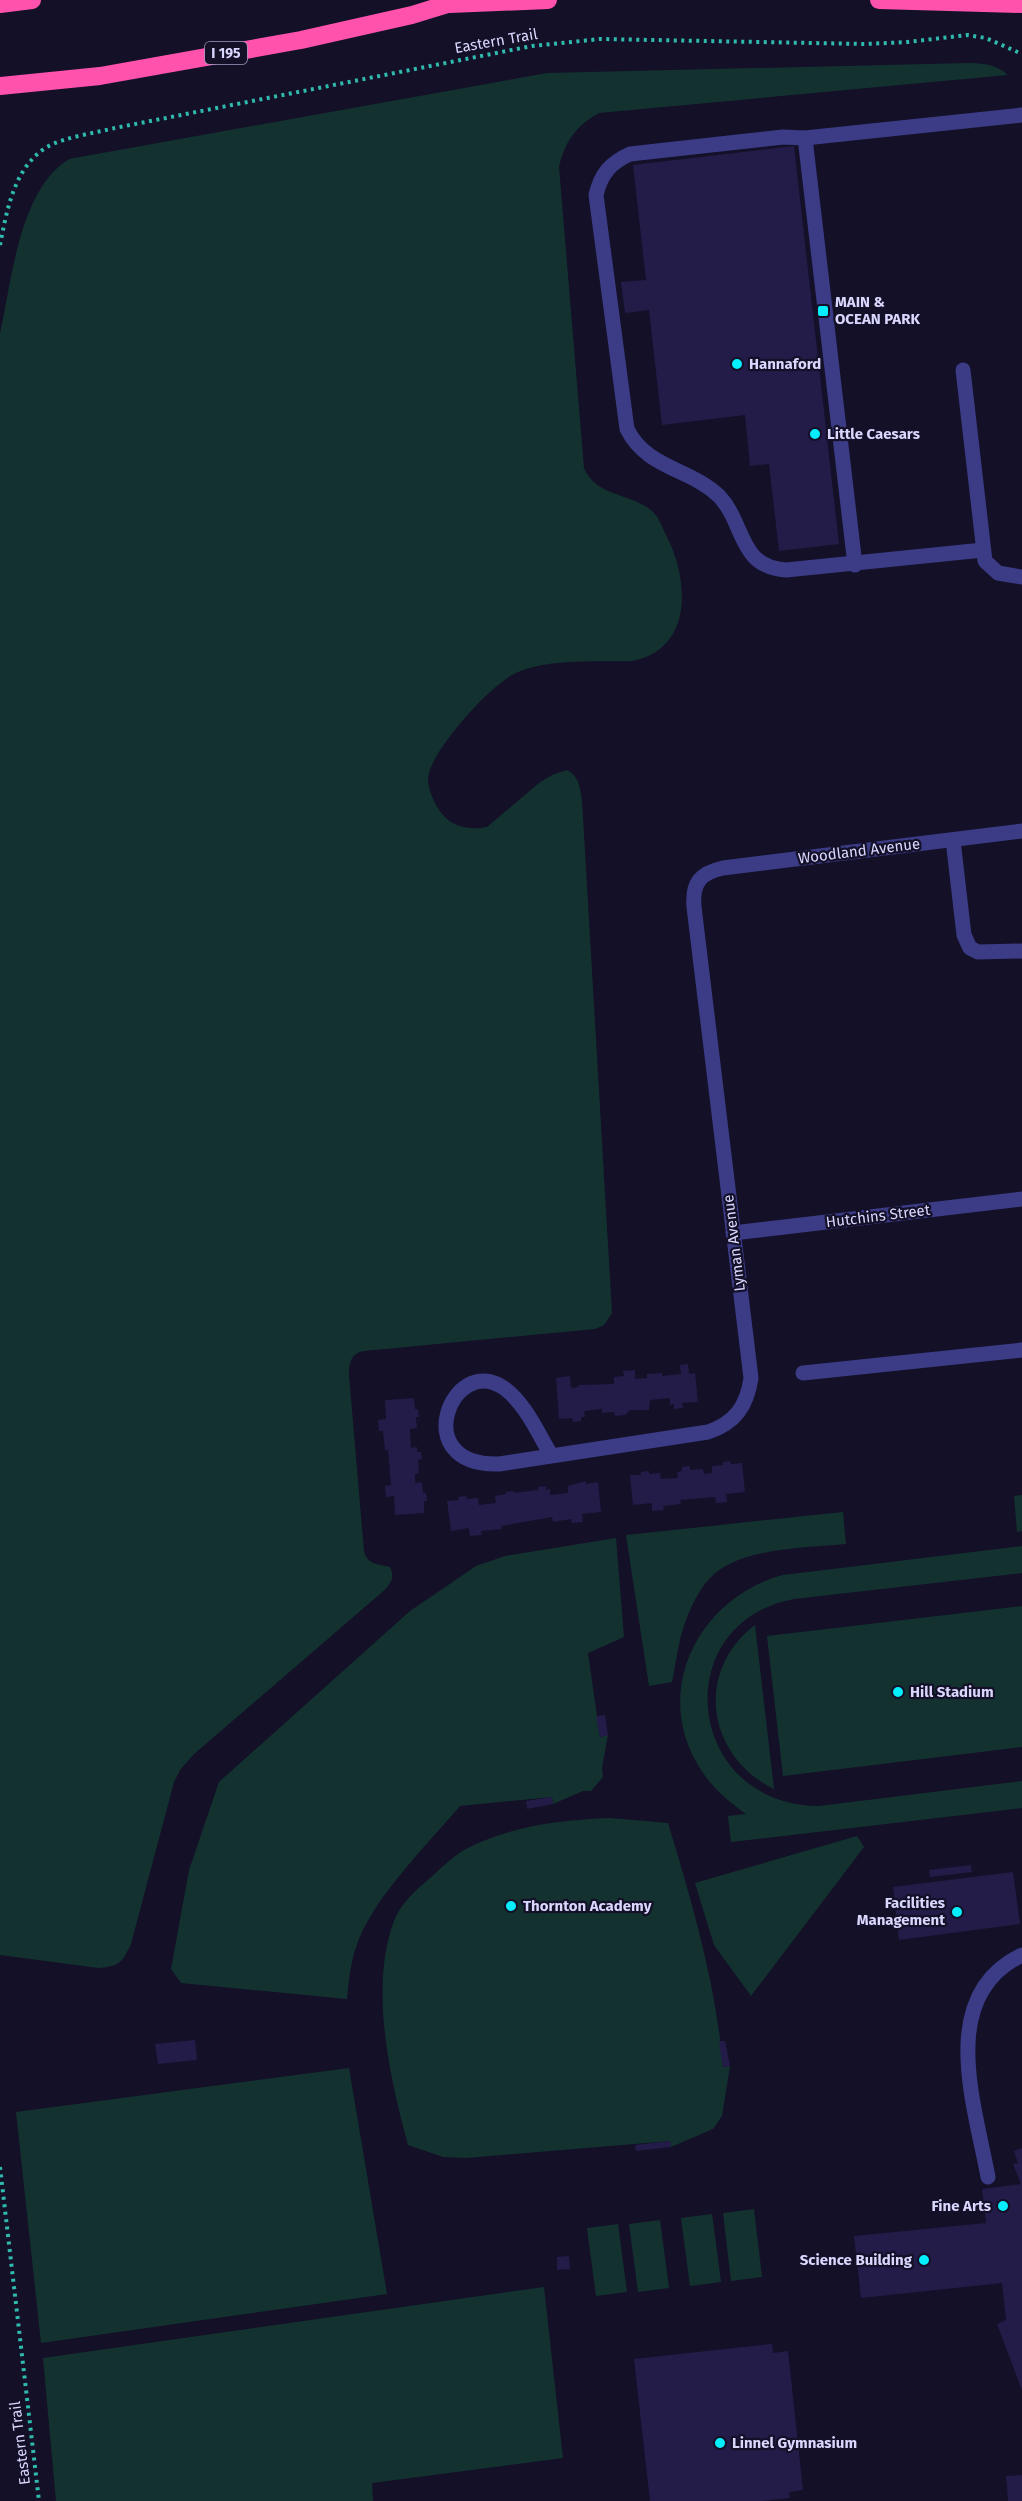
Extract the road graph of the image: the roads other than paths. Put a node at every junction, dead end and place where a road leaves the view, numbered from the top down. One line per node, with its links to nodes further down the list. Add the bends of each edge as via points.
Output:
1 (32, 0): 5 (highway)
2 (548, 0): 4 (highway)
3 (879, 0): 6 (highway)
4 (455, 2): 7 (highway, I 195, via 290,42 100,76)
5 (0, 4)
6 (1022, 4)
7 (0, 86)
8 (1022, 115): 9 (street)
9 (805, 138): 12 (street); 12 (street, via 630,154 610,165 603,174 596,195 598,220 627,429 632,440 657,460 709,487 727,505 747,549 764,565 786,570)
10 (963, 370): 11 (street)
11 (983, 550): 12 (street); 13 (street, via 986,561 998,573)
12 (855, 565)
13 (1022, 577)
14 (1022, 831): 15 (street, Woodland Avenue)
15 (953, 840): 16 (street, Woodland Avenue, via 723,868); 17 (street, via 964,935 970,948 978,952)
16 (699, 878): 19 (street, Lyman Avenue, via 694,907)
17 (1022, 951)
18 (1022, 1199): 19 (street, Hutchins Street)
19 (733, 1233): 22 (street, Lyman Avenue, via 751,1378 739,1414 708,1432)
20 (1022, 1350): 21 (street)
21 (803, 1373)
22 (551, 1455): 22 (street, Lyman Avenue, via 519,1403 500,1386 473,1383 450,1404 447,1436 454,1449 469,1459 499,1464)
23 (1022, 1955): 24 (street, via 988,1981 974,2003 970,2019 970,2076)
24 (988, 2177)

